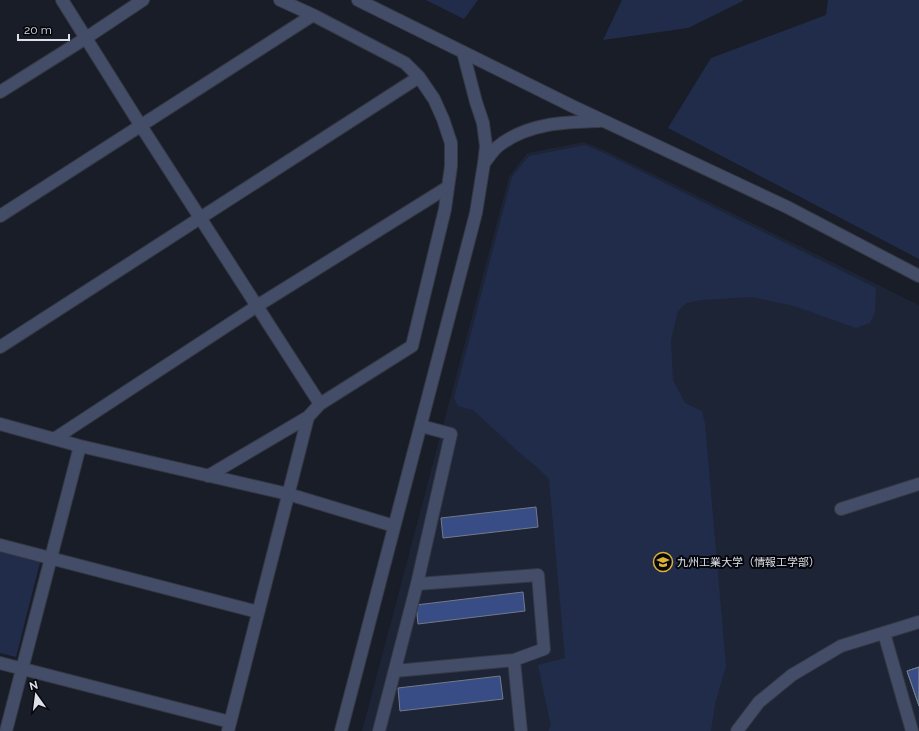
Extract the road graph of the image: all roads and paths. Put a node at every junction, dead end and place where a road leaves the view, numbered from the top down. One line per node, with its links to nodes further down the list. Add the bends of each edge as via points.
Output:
1 (62, 0): 6 (street)
2 (143, 0): 6 (street)
3 (280, 0): 5 (street)
4 (358, 0): 7 (street)
5 (313, 15): 8 (street, via 405,63); 11 (street)
6 (86, 38): 9 (street); 11 (street)
7 (463, 52): 10 (street); 12 (street, via 483,123 486,146)
8 (419, 77): 13 (street, via 434,99 451,142); 15 (street)
9 (0, 92)
10 (604, 121): 12 (street, via 549,124 528,130 506,140); 16 (street, via 787,206)
11 (141, 126): 14 (street); 15 (street)
12 (484, 163): 22 (street, via 476,212)
13 (448, 187): 17 (street); 19 (street, via 412,346)
14 (0, 216)
15 (200, 218): 17 (street); 18 (street)
16 (919, 276)
17 (258, 306): 19 (street); 23 (street)
18 (0, 347)
19 (320, 404): 20 (street)
20 (308, 417): 25 (street); 27 (street)
21 (0, 424): 23 (street)
22 (421, 426): 29 (street); 32 (street, via 451,434)
23 (54, 439): 24 (street)
24 (80, 446): 25 (street); 31 (street)
25 (208, 476): 27 (street)
26 (919, 484): 28 (street)
27 (288, 494): 29 (street); 33 (street)
28 (841, 509)
29 (394, 526): 42 (street)
30 (0, 545): 31 (street)
31 (51, 558): 33 (street); 38 (street)
32 (417, 584): 36 (street, via 538,576 544,648); 39 (street)
33 (258, 612): 40 (street)
34 (919, 622): 35 (street)
35 (884, 633): 45 (street, via 841,646 792,675 759,702); 46 (street)
36 (514, 660): 39 (street); 44 (street)
37 (0, 663): 38 (street)
38 (22, 669): 40 (street); 41 (street)
39 (395, 671): 43 (street)
40 (229, 726)
41 (6, 731)
42 (341, 731)
43 (379, 731)
44 (521, 731)
45 (737, 731)
46 (912, 731)

